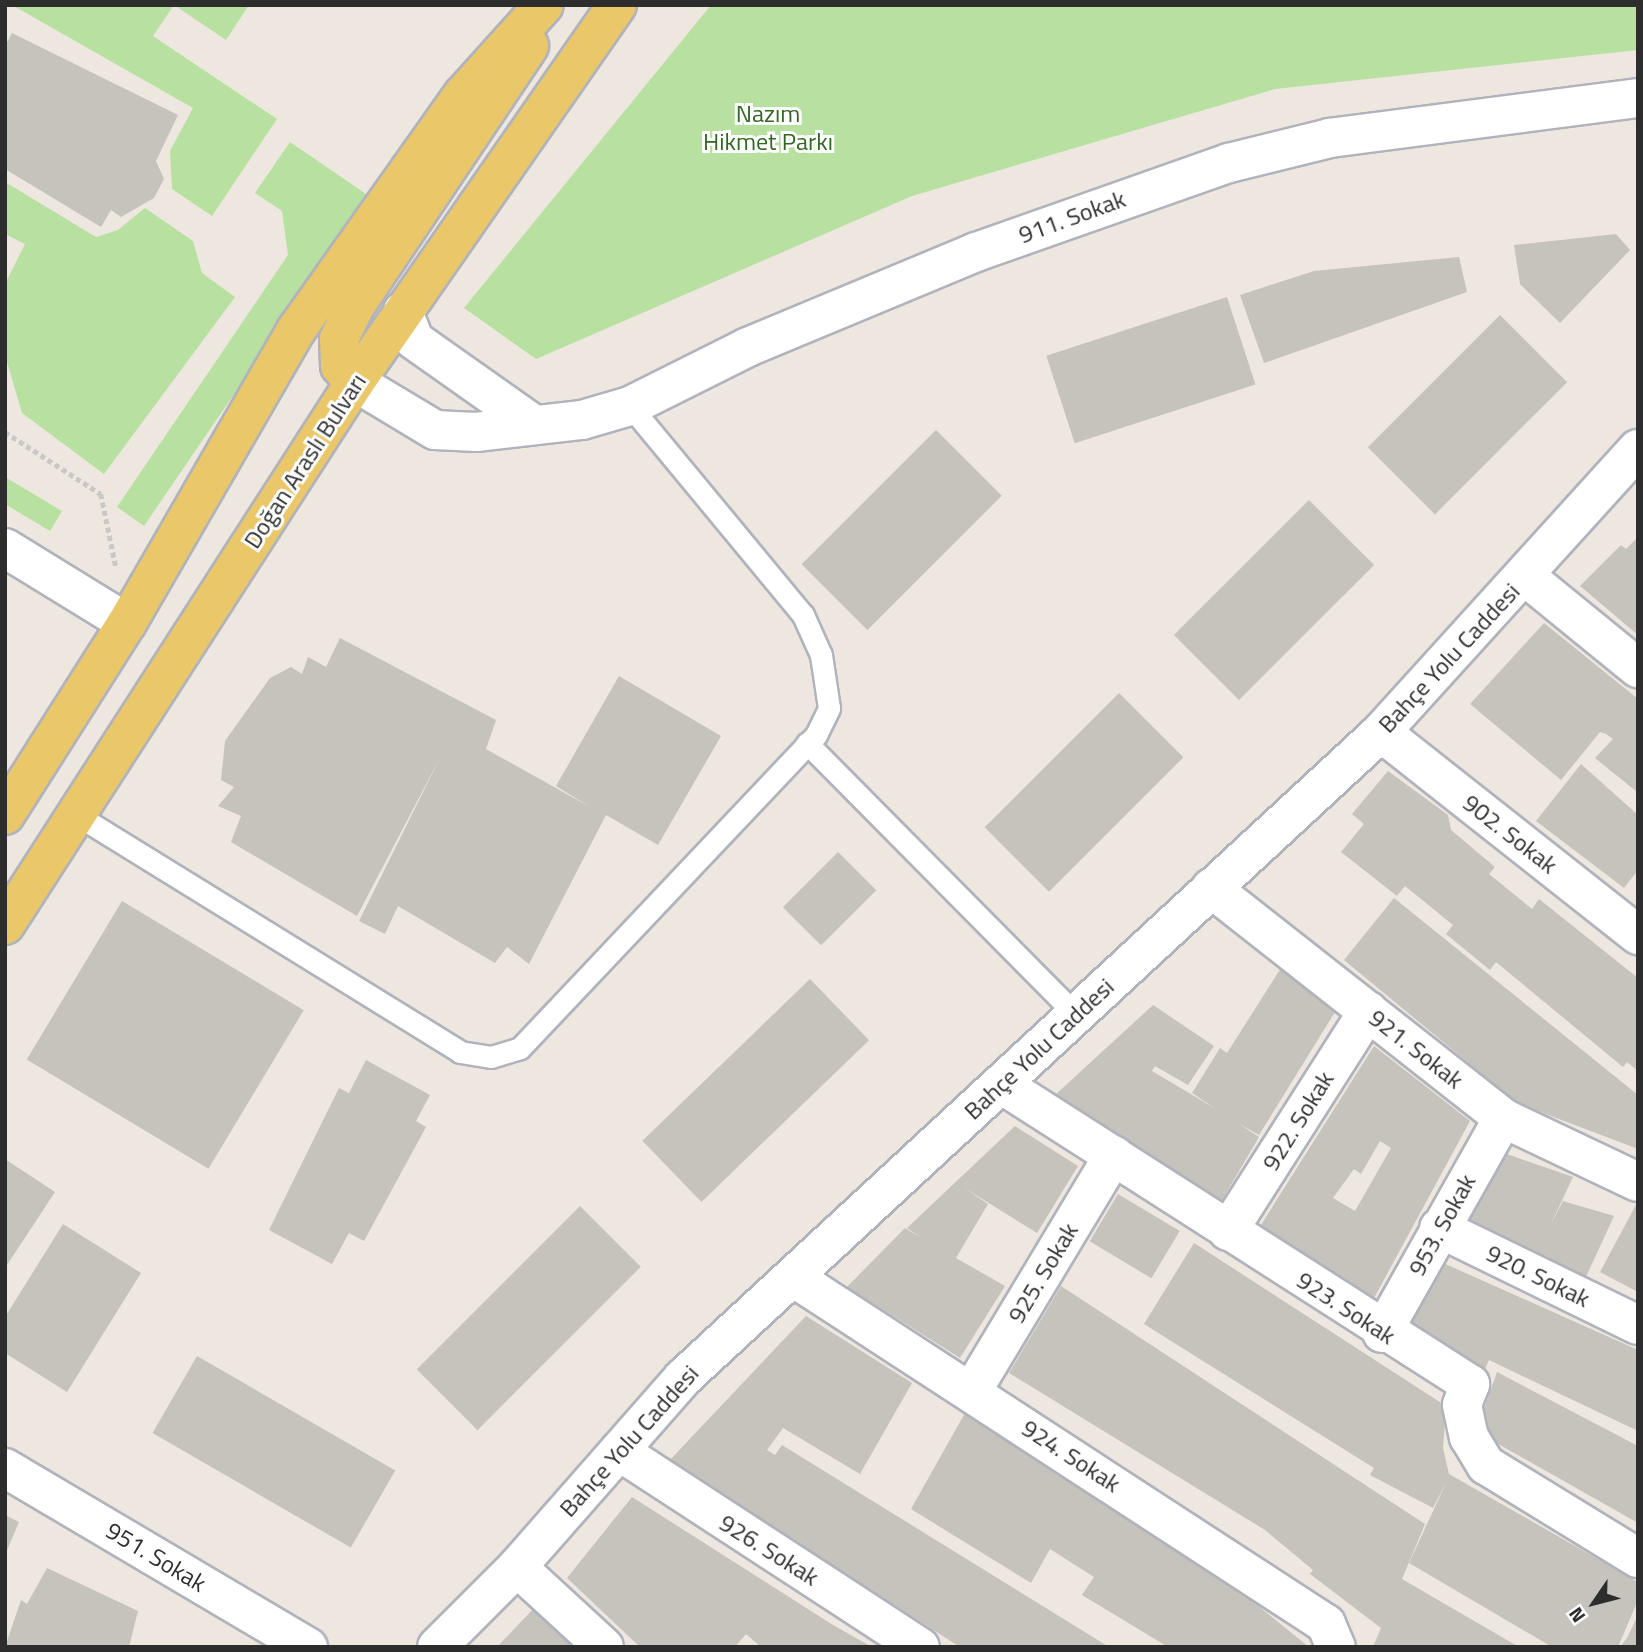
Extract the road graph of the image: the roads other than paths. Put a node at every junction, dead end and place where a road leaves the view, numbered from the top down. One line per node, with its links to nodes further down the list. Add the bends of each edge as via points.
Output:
1 (617, 5): 4 (main road, Doğan Araslı Bulvarı)
2 (543, 6): 5 (main road, via 525,56 355,306 339,339 340,366); 11 (main road, via 462,96 327,284)
3 (1638, 98): 6 (street, 911. Sokak, via 1343,136 1229,163 976,251)
4 (403, 311): 5 (main road, Doğan Araslı Bulvarı); 7 (street, via 414,340)
5 (355, 382): 7 (street, 911. Sokak, via 435,430 476,432); 16 (main road, Doğan Araslı Bulvarı)
6 (630, 405): 7 (street, 911. Sokak, via 582,420); 14 (lane, via 814,634 829,708)
7 (533, 424)
8 (1638, 449): 10 (street, Bahçe Yolu Caddesi)
9 (5, 548): 11 (street)
10 (1525, 576): 12 (street); 13 (street, Bahçe Yolu Caddesi)
11 (128, 622): 15 (main road)
12 (1638, 668)
13 (1381, 732): 17 (street, Bahçe Yolu Caddesi); 19 (street, 902. Sokak)
14 (807, 743): 16 (lane, via 532,1038 491,1057 460,1052); 21 (lane)
15 (5, 815)
16 (77, 815): 18 (main road, Doğan Araslı Bulvarı)
17 (1211, 888): 20 (street, 921. Sokak); 21 (street, Bahçe Yolu Caddesi)
18 (5, 925)
19 (1638, 935)
20 (1368, 1012): 23 (street, 921. Sokak); 27 (street, 922. Sokak)
21 (1076, 1014): 22 (street, Bahçe Yolu Caddesi)
22 (1001, 1084): 24 (street, 923. Sokak); 28 (street, Bahçe Yolu Caddesi)
23 (1503, 1118): 25 (street, 921. Sokak); 26 (street, 953. Sokak)
24 (1114, 1155): 27 (street, 923. Sokak); 31 (street, 925. Sokak)
25 (1638, 1182)
26 (1439, 1228): 29 (street, 920. Sokak); 30 (street, 953. Sokak)
27 (1228, 1231): 30 (street, 923. Sokak)
28 (793, 1277): 31 (street, 924. Sokak); 32 (street, Bahçe Yolu Caddesi, via 683,1378)
29 (1638, 1325)
30 (1382, 1333): 34 (street, 923. Sokak, via 1470,1384 1462,1405 1469,1437 1486,1465)
31 (972, 1391): 40 (street, 924. Sokak, via 1326,1624)
32 (620, 1451): 35 (street, Bahçe Yolu Caddesi); 39 (street, 926. Sokak)
33 (5, 1468): 36 (street, 951. Sokak)
34 (1638, 1558)
35 (517, 1567): 37 (street, Bahçe Yolu Caddesi); 38 (street)
36 (308, 1647)
37 (437, 1647)
38 (604, 1647)
39 (920, 1647)
40 (1336, 1647)

